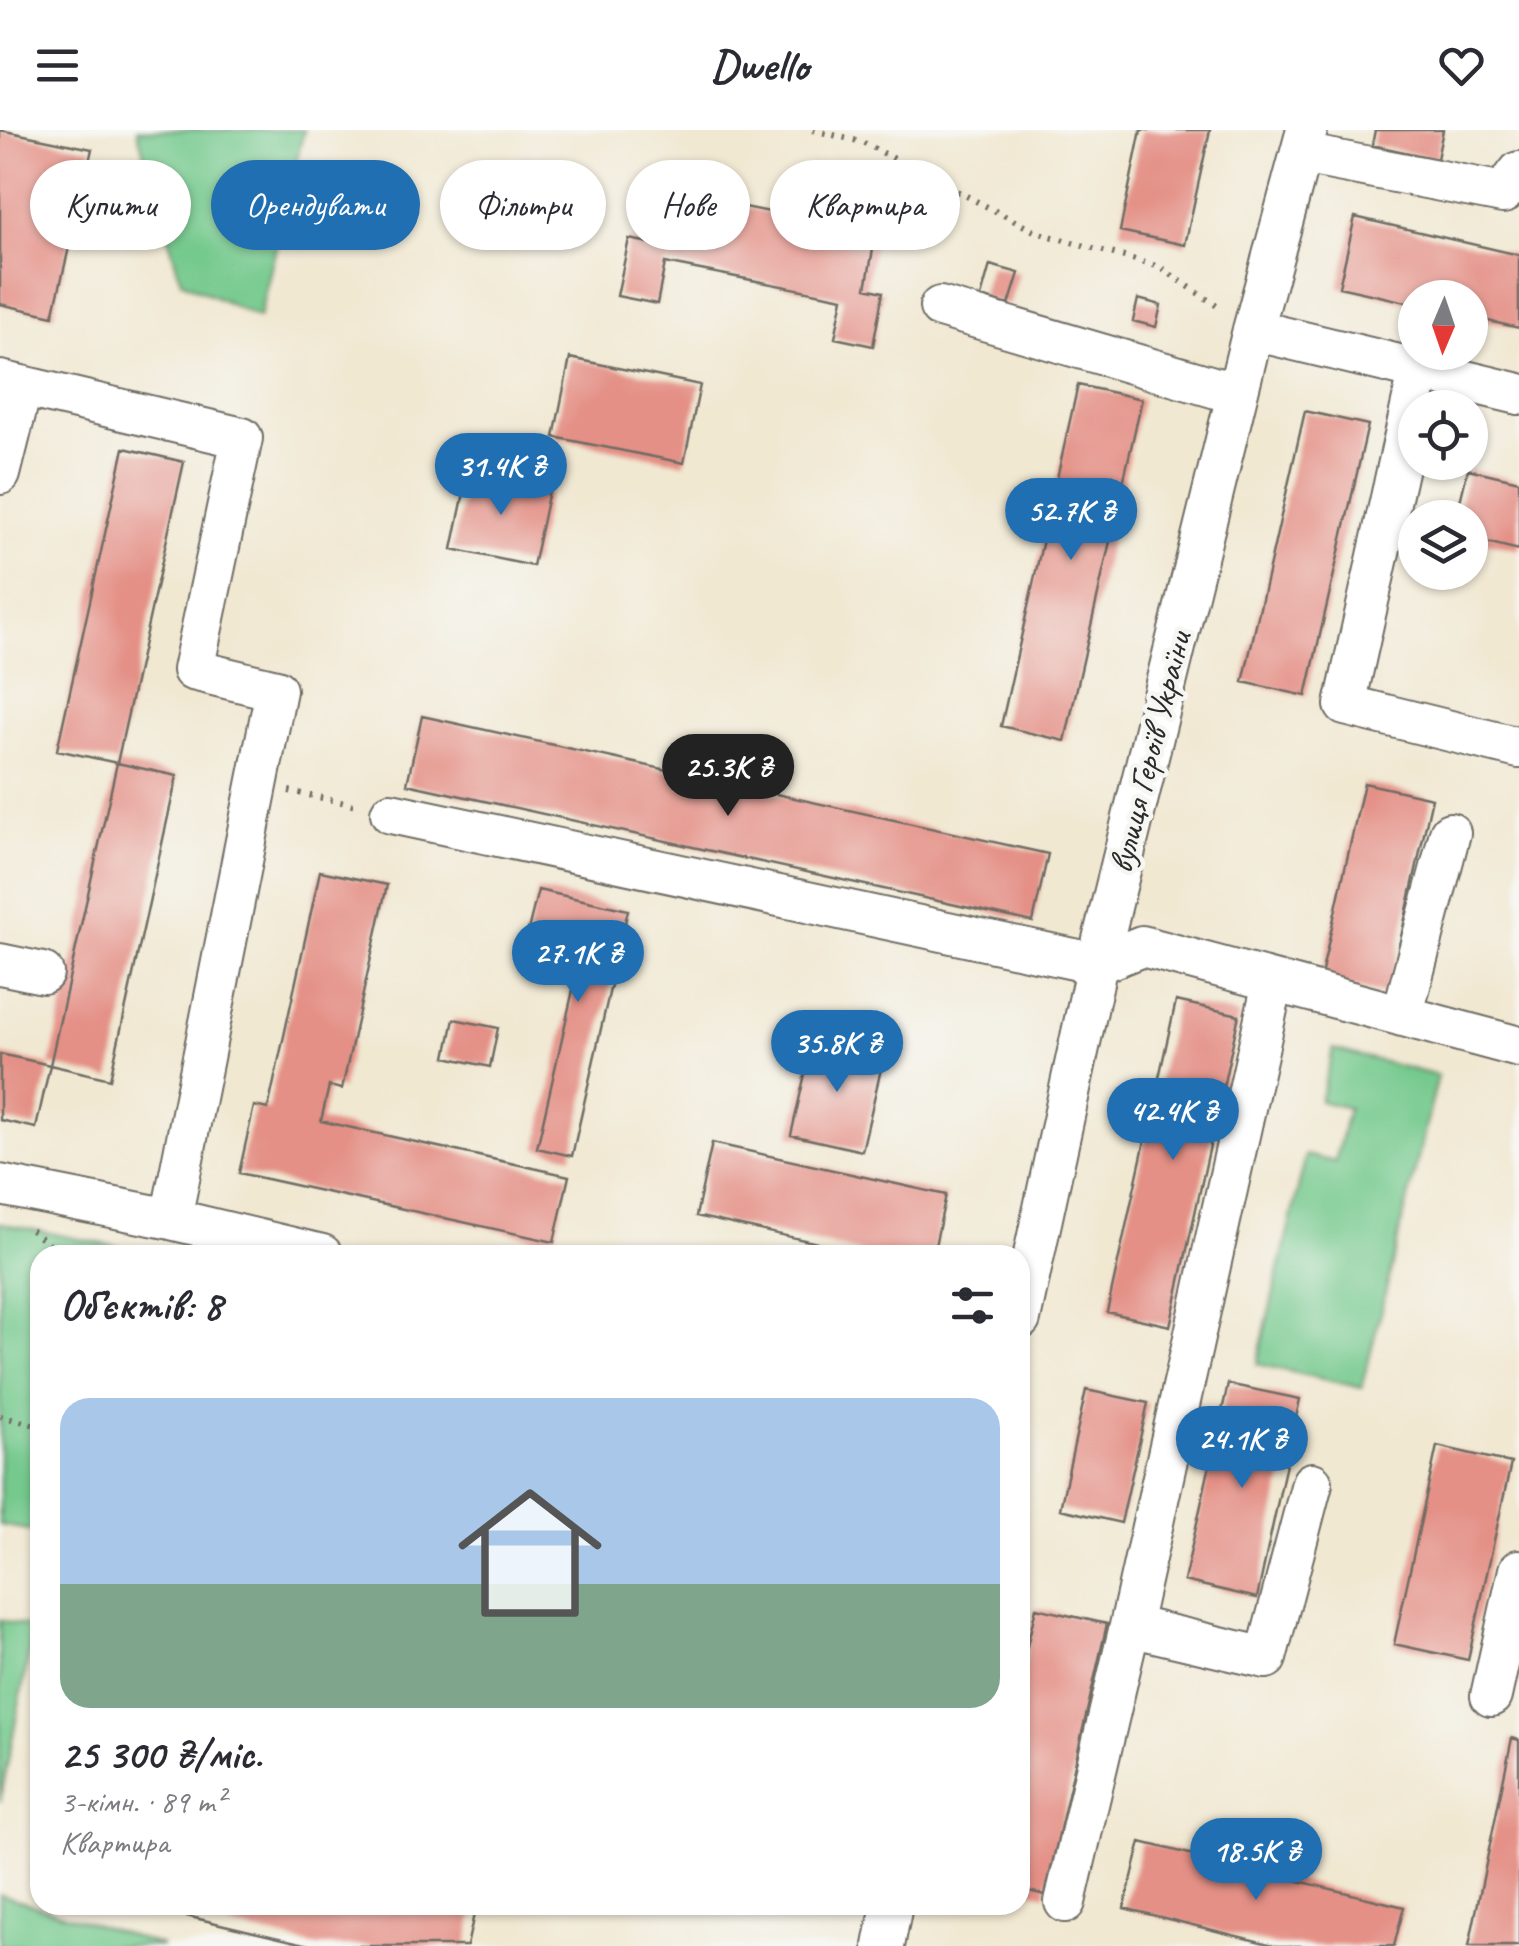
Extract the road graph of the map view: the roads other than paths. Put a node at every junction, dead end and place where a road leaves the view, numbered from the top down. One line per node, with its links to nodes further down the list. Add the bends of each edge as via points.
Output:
1 (1305, 142): 2 (street, via 1503,193); 4 (street, вулиця Героїв України)
2 (1519, 172)
3 (940, 307): 7 (street)
4 (1253, 330): 5 (street); 7 (street, вулиця Героїв України)
5 (1419, 372): 8 (street); 10 (street, via 1344,705)
6 (11, 383): 9 (street); 20 (street, via 242,438 193,670 276,690)
7 (1237, 394): 14 (street, вулиця Героїв України)
8 (1519, 394)
9 (0, 474)
10 (1519, 748)
11 (391, 813): 14 (street)
12 (1450, 833): 17 (street)
13 (0, 964): 15 (street)
14 (1097, 964): 16 (street, via 1142,946); 22 (street, вулиця Героїв України)
15 (42, 974)
16 (1273, 982): 17 (street); 25 (street)
17 (1402, 1016): 18 (street)
18 (1519, 1046)
19 (0, 1184): 20 (street)
20 (172, 1220): 21 (street)
21 (279, 1245)
22 (1030, 1273)
23 (1312, 1483): 25 (street, via 1266,1658)
24 (1519, 1570): 26 (street)
25 (1130, 1626): 27 (street)
26 (1491, 1696)
27 (1065, 1902)

